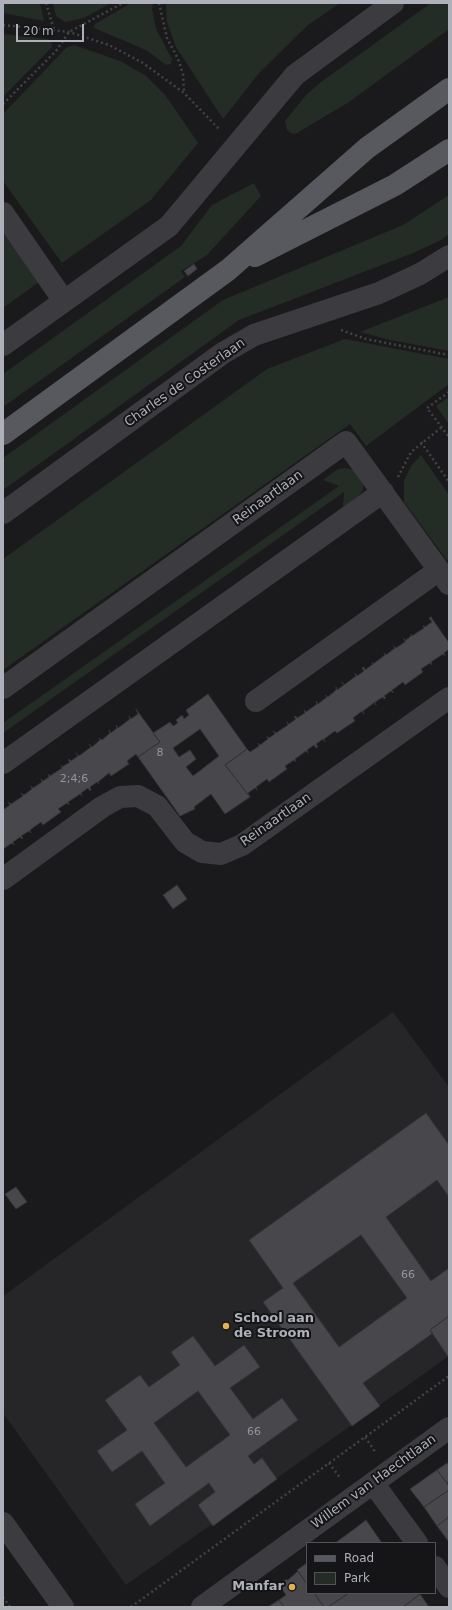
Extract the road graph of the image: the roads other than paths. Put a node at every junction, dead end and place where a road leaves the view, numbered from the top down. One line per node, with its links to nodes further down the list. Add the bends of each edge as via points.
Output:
1 (393, 3): 7 (street, via 296,75 169,226)
2 (449, 89): 6 (main road, via 367,148)
3 (449, 150): 6 (main road, via 396,185)
4 (3, 213): 7 (street)
5 (449, 256): 11 (street, Charles de Costerlaan, via 420,274 379,293 254,335 223,353)
6 (228, 270): 9 (main road)
7 (64, 301): 8 (street)
8 (3, 345)
9 (3, 434)
10 (383, 492): 12 (street, Reinaartlaan); 13 (street, Reinaartlaan, via 346,442); 16 (street)
11 (3, 513)
12 (444, 577): 15 (street, Reinaartlaan)
13 (3, 688)
14 (449, 698): 17 (street, Reinaartlaan, via 242,845 220,854 202,852 185,842 157,806 138,796 120,797 102,807)
15 (256, 701)
16 (3, 763)
17 (3, 879)
18 (449, 1428): 19 (street, Willem van Haechtlaan)
19 (373, 1483): 21 (street); 25 (street, Willem van Haechtlaan)
20 (3, 1523): 24 (street)
21 (416, 1542)
22 (436, 1569): 23 (street)
23 (449, 1586)
24 (63, 1607)
25 (202, 1607)

